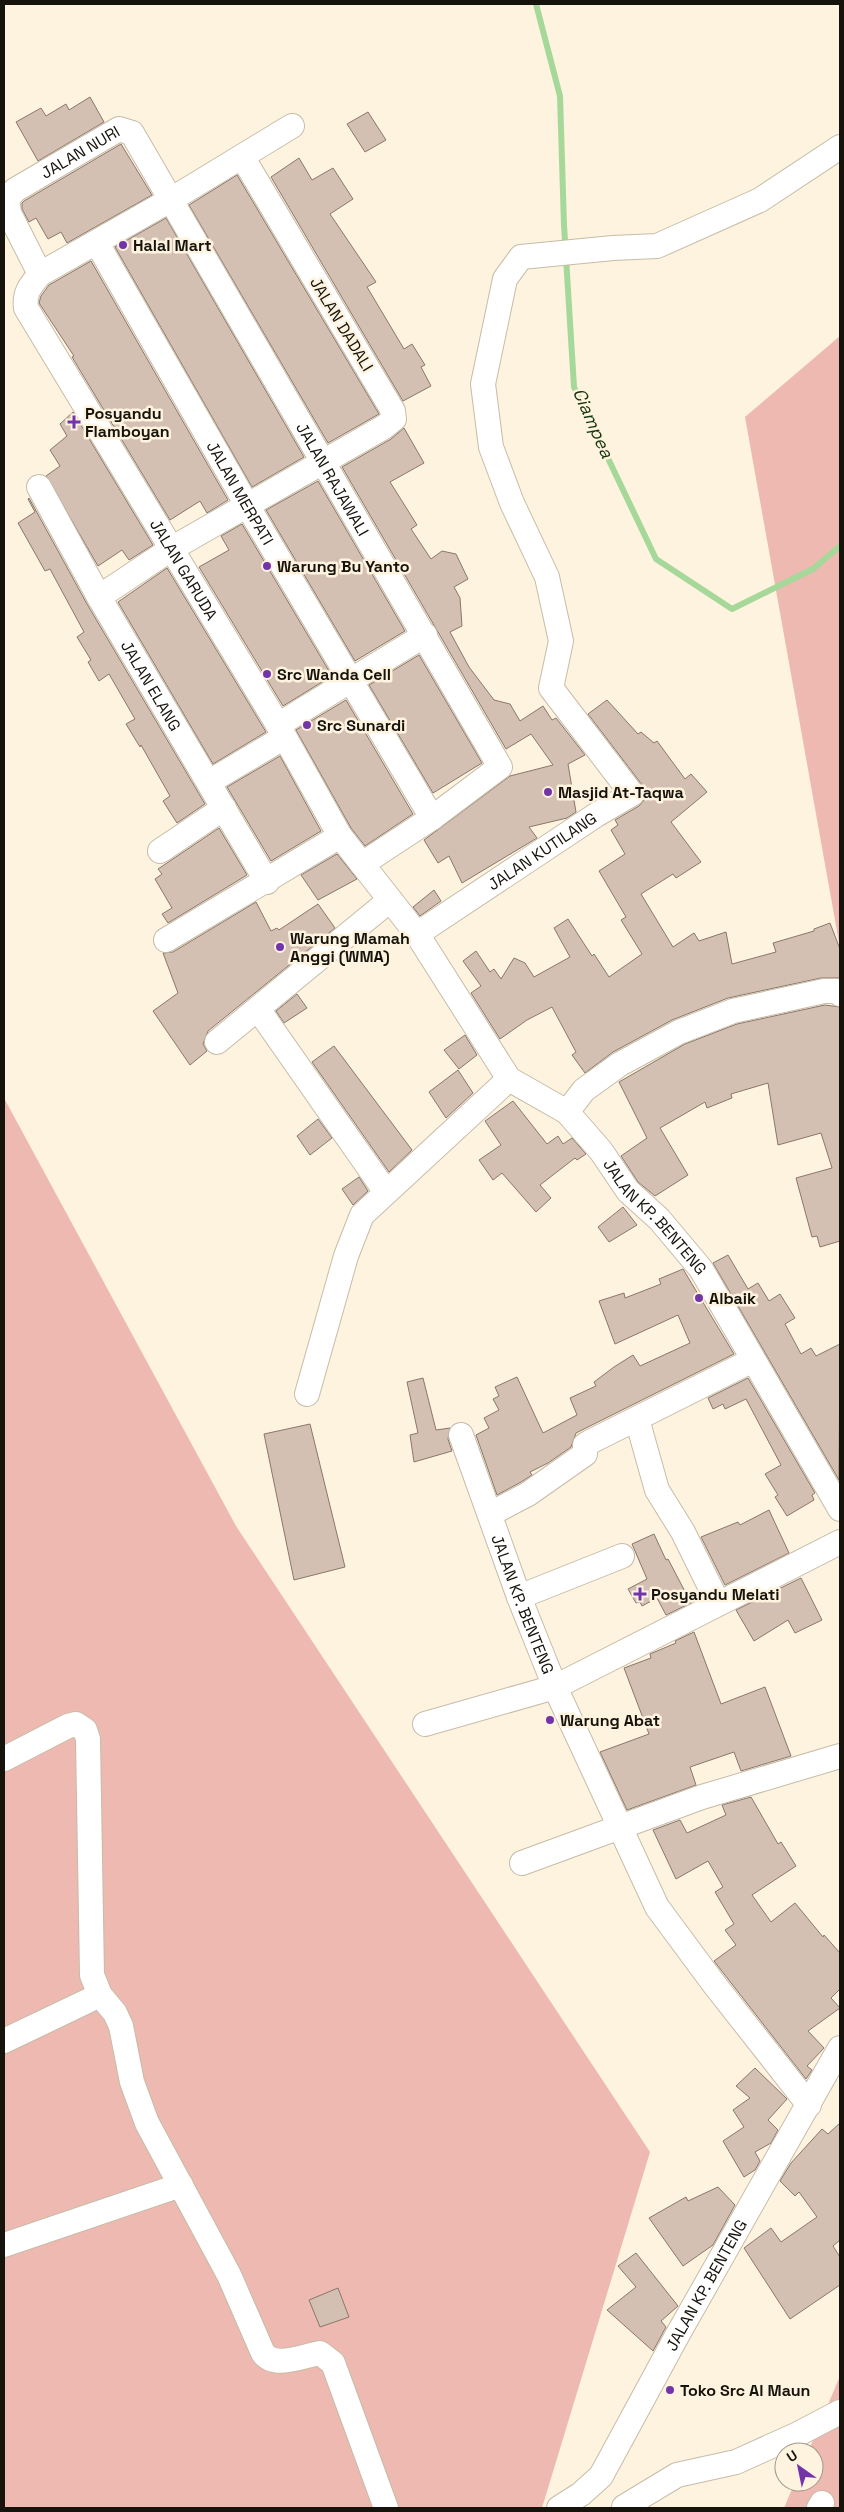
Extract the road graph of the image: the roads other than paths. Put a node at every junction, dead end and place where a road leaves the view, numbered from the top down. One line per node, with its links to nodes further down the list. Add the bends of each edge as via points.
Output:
1 (292, 126): 3 (street)
2 (840, 147): 23 (street, JALAN KUTILANG, via 760,200 666,243 521,258 505,279 483,384 490,447 547,577 561,641 551,688 632,794)
3 (243, 158): 4 (street); 7 (street, JALAN DADALI, via 393,411 394,419 384,427)
4 (172, 200): 5 (street); 6 (street, JALAN NURI, via 132,132 119,129 15,190 7,199 9,213); 7 (street, JALAN RAJAWALI)
5 (97, 243): 6 (street); 9 (street, JALAN MERPATI)
6 (40, 274): 10 (street, JALAN GARUDA, via 28,288 26,308)
7 (322, 463): 9 (street); 12 (street, JALAN RAJAWALI)
8 (39, 487): 11 (street, JALAN ELANG)
9 (247, 505): 10 (street); 13 (street, JALAN MERPATI)
10 (171, 549): 11 (street); 14 (street, JALAN GARUDA)
11 (99, 597): 15 (street, JALAN ELANG)
12 (425, 635): 13 (street); 17 (street, JALAN RAJAWALI, via 500,767)
13 (350, 681): 14 (street); 17 (street, JALAN MERPATI)
14 (280, 732): 15 (street); 18 (street, JALAN GARUDA)
15 (209, 782): 16 (street, JALAN ELANG)
16 (224, 808): 19 (street); 21 (street, JALAN ELANG)
17 (432, 818): 20 (street, JALAN RAJAWALI)
18 (340, 836): 20 (street, JALAN GARUDA); 21 (street)
19 (160, 851)
20 (362, 864): 22 (street, JALAN GARUDA)
21 (267, 882): 24 (street)
22 (390, 900): 23 (street, JALAN KP. BENTENG); 26 (street)
23 (417, 934): 28 (street, JALAN KP. BENTENG)
24 (166, 940)
25 (840, 994): 29 (street, via 824,991 705,1020 642,1051 591,1085)
26 (258, 1009): 27 (street); 30 (street)
27 (217, 1042)
28 (509, 1079): 29 (street, JALAN KP. BENTENG); 30 (street)
29 (567, 1112): 31 (street, JALAN KP. BENTENG, via 601,1151 628,1191 659,1219 701,1269)
30 (386, 1192): 32 (street, via 362,1216 346,1256)
31 (753, 1360): 33 (street); 35 (street, JALAN KP. BENTENG)
32 (307, 1394)
33 (637, 1419): 36 (street, via 585,1445 585,1454 528,1494); 40 (street, via 657,1490 683,1532)
34 (461, 1435): 36 (street, JALAN KP. BENTENG)
35 (840, 1509)
36 (490, 1514): 39 (street, JALAN KP. BENTENG)
37 (840, 1542): 40 (street)
38 (622, 1556): 39 (street)
39 (519, 1597): 41 (street, JALAN KP. BENTENG)
40 (718, 1603): 41 (street)
41 (555, 1687): 42 (street); 45 (street, JALAN KP. BENTENG)
42 (425, 1724)
43 (840, 1756): 45 (street, via 702,1797)
44 (4, 1759): 47 (street, via 68,1726 76,1724 85,1730 88,1740 92,1974)
45 (621, 1827): 46 (street); 50 (street, JALAN KP. BENTENG, via 663,1915)
46 (522, 1863)
47 (100, 1995): 48 (street); 51 (street, via 121,2026 140,2108)
48 (4, 2041)
49 (840, 2048): 50 (street, JALAN KP. BENTENG)
50 (809, 2105): 54 (street, JALAN KP. BENTENG)
51 (181, 2185): 52 (street); 55 (street, via 229,2275 268,2360 276,2362 320,2353 332,2363)
52 (4, 2245)
53 (840, 2412): 57 (street, via 736,2462 677,2475)
54 (601, 2476): 56 (street, JALAN KP. BENTENG); 57 (street)
55 (386, 2508)
56 (559, 2508)
57 (624, 2508)

